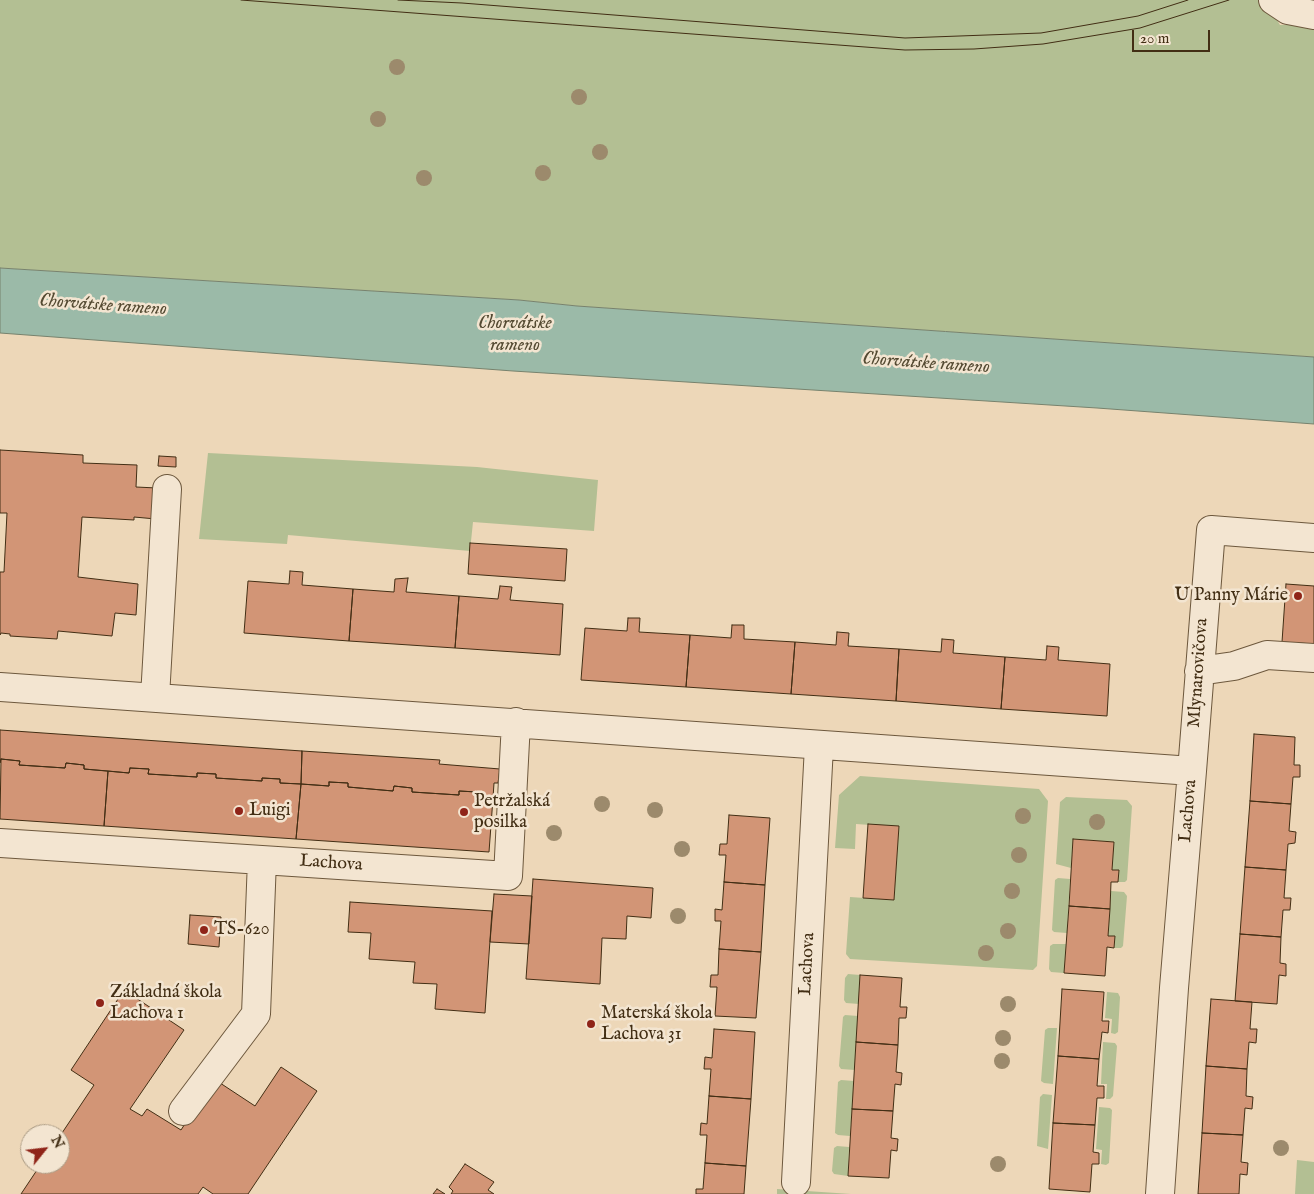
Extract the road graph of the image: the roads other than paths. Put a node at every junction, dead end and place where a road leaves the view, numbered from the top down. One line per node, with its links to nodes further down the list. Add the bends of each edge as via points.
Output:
1 (1273, 0): 2 (street, via 1288,10)
2 (1314, 15)
3 (167, 489): 8 (street)
4 (1314, 538): 6 (street, Mlynarovičova, via 1211,530)
5 (1314, 658): 6 (street, via 1267,656 1234,666)
6 (1199, 671): 11 (street, Mlynarovičova)
7 (0, 687): 8 (street, Lachova)
8 (155, 697): 9 (street, Lachova)
9 (516, 722): 10 (street, Lachova); 13 (street, Lachova, via 508,876)
10 (819, 746): 11 (street, Lachova); 15 (street, Lachova)
11 (1192, 770): 16 (street, Lachova)
12 (0, 843): 13 (street, Lachova)
13 (262, 860): 14 (street, via 256,1014)
14 (183, 1111)
15 (796, 1182)
16 (1160, 1194)

